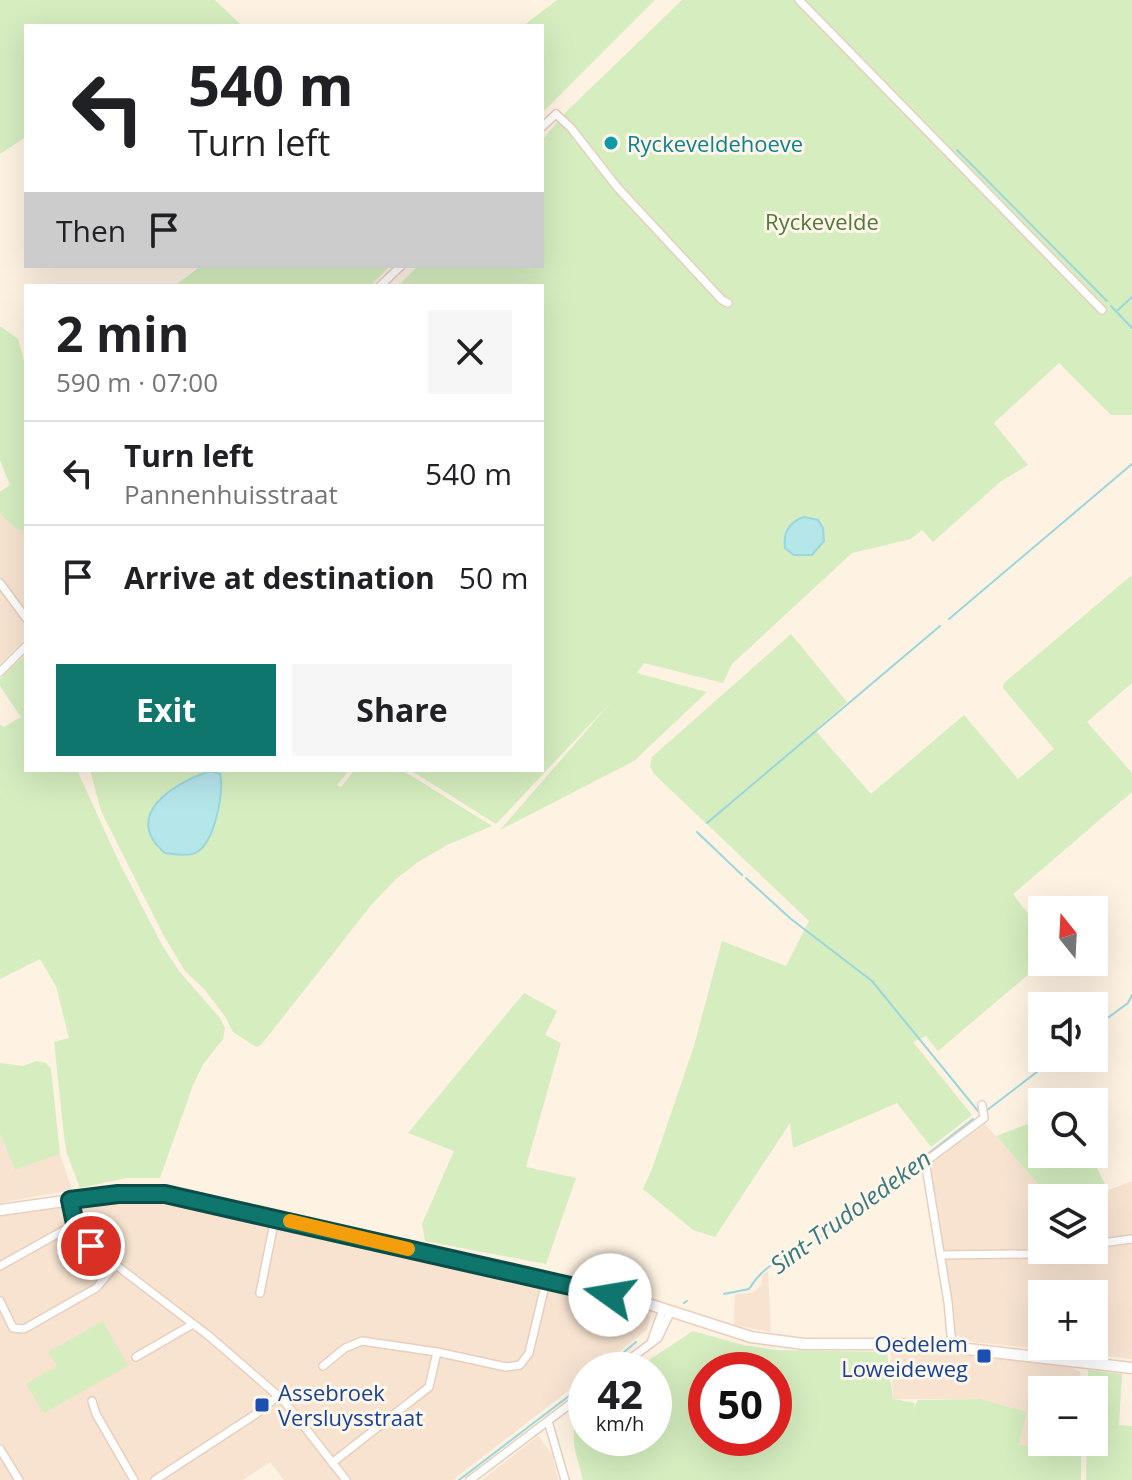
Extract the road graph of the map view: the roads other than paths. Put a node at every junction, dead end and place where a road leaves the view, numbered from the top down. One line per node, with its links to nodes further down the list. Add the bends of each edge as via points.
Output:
1 (799, 0): 6 (street)
2 (544, 125): 5 (street, via 556,114 571,128 617,187)
3 (399, 268): 4 (street)
4 (382, 284)
5 (728, 303)
6 (1102, 310)
7 (0, 583): 8 (street)
8 (24, 615)
9 (24, 648): 10 (street)
10 (0, 672)
11 (982, 1105): 19 (street, via 984,1118 929,1159 926,1167)
12 (70, 1200): 13 (main road); 14 (main road, via 165,1194); 15 (street)
13 (0, 1210)
14 (275, 1218): 22 (main road); 23 (street)
15 (75, 1224): 20 (street, via 91,1246); 21 (street)
16 (1132, 1239): 17 (street)
17 (1108, 1242)
18 (1028, 1254): 19 (street)
19 (940, 1255): 27 (street)
20 (116, 1265): 24 (street, via 96,1288 24,1329 13,1328); 26 (street)
21 (0, 1266)
22 (546, 1281): 25 (main road); 28 (street, via 529,1353 520,1365 506,1367)
23 (260, 1293)
24 (0, 1301)
25 (667, 1310): 27 (main road, via 771,1341); 29 (street, via 650,1343)
26 (193, 1324): 30 (street); 33 (street)
27 (952, 1346): 32 (main road)
28 (437, 1352): 31 (street, via 362,1341); 38 (street, via 429,1387)
29 (638, 1352)
30 (136, 1357)
31 (323, 1366)
32 (1132, 1368)
33 (278, 1396): 38 (street); 42 (street)
34 (92, 1401): 41 (street)
35 (568, 1406): 36 (street)
36 (548, 1421): 39 (street); 46 (street)
37 (0, 1449): 40 (street)
38 (332, 1463): 43 (street)
39 (482, 1471): 44 (street); 45 (street)
40 (19, 1480)
41 (134, 1480)
42 (155, 1480)
43 (346, 1480)
44 (470, 1480)
45 (490, 1480)
46 (565, 1480)

